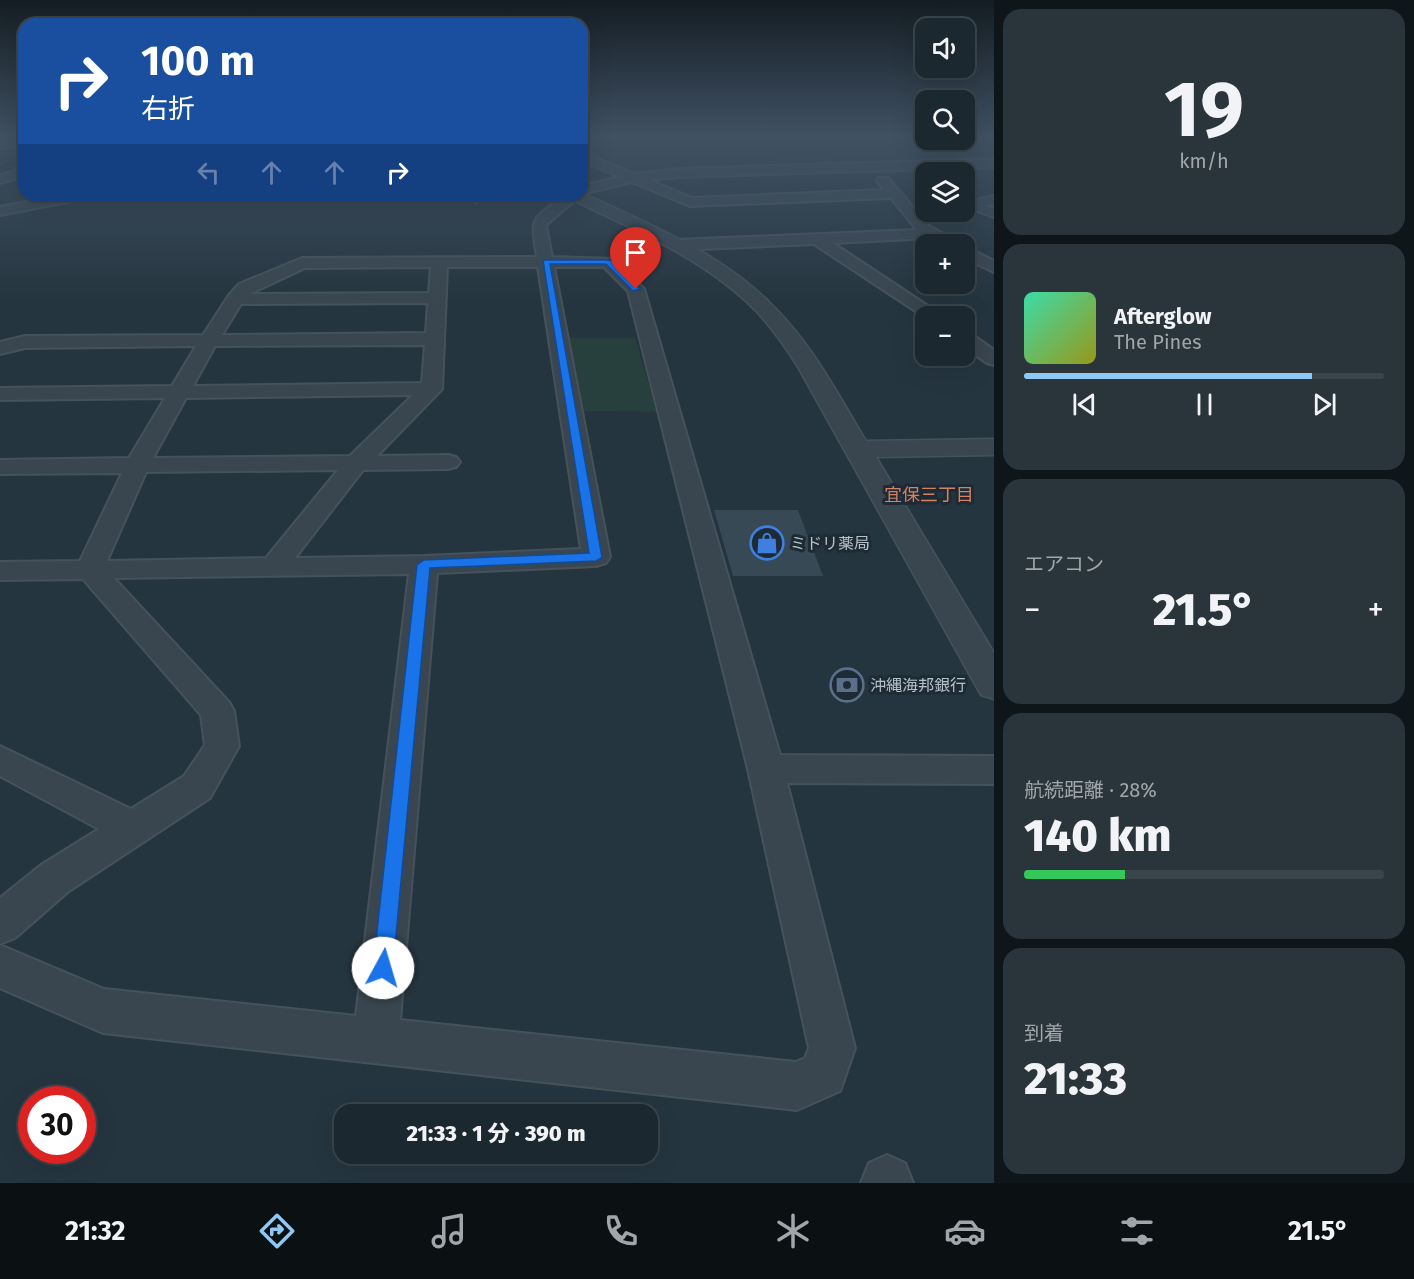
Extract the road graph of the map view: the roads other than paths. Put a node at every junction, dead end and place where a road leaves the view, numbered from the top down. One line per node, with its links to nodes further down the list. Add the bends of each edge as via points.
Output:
1 (667, 192): 2 (street, via 690,202)
2 (896, 194): 9 (street)
3 (994, 200): 8 (street, via 971,205)
4 (52, 201): 7 (street)
5 (565, 201): 17 (street, via 539,225)
6 (585, 201): 12 (street)
7 (0, 211)
8 (994, 213)
9 (931, 234)
10 (915, 235): 11 (street)
11 (817, 239): 12 (street); 21 (street)
12 (677, 245): 31 (street, via 756,300 782,328 810,367)
13 (975, 248): 14 (street)
14 (985, 248)
15 (975, 257): 18 (street)
16 (439, 262): 17 (street); 19 (street); 20 (street, via 302,263 245,288)
17 (546, 262): 36 (street, via 596,557); 42 (street, via 608,262 636,289)
18 (994, 267)
19 (437, 298): 20 (street); 22 (street)
20 (235, 299): 23 (street)
21 (919, 306)
22 (435, 339): 23 (street); 27 (street)
23 (208, 342): 25 (street, via 25,342); 28 (street)
24 (975, 346): 26 (street)
25 (0, 348)
26 (994, 359)
27 (432, 389): 28 (street); 33 (street)
28 (179, 392): 29 (street); 34 (street)
29 (0, 394)
30 (994, 447): 31 (street)
31 (856, 449): 40 (street)
32 (448, 462): 33 (street)
33 (356, 463): 34 (street); 37 (street)
34 (136, 465): 35 (street); 38 (street)
35 (0, 467)
36 (424, 565): 37 (street); 47 (street)
37 (275, 566): 38 (street)
38 (90, 569): 39 (street); 44 (street, via 217,711 222,746 197,787)
39 (0, 571)
40 (994, 686)
41 (0, 760): 44 (street)
42 (766, 770): 43 (street); 47 (street, via 832,1048 823,1074 797,1086)
43 (994, 770)
44 (132, 828): 45 (street, via 54,878)
45 (0, 924)
46 (0, 966): 47 (street, via 103,1011)
47 (376, 1040)

